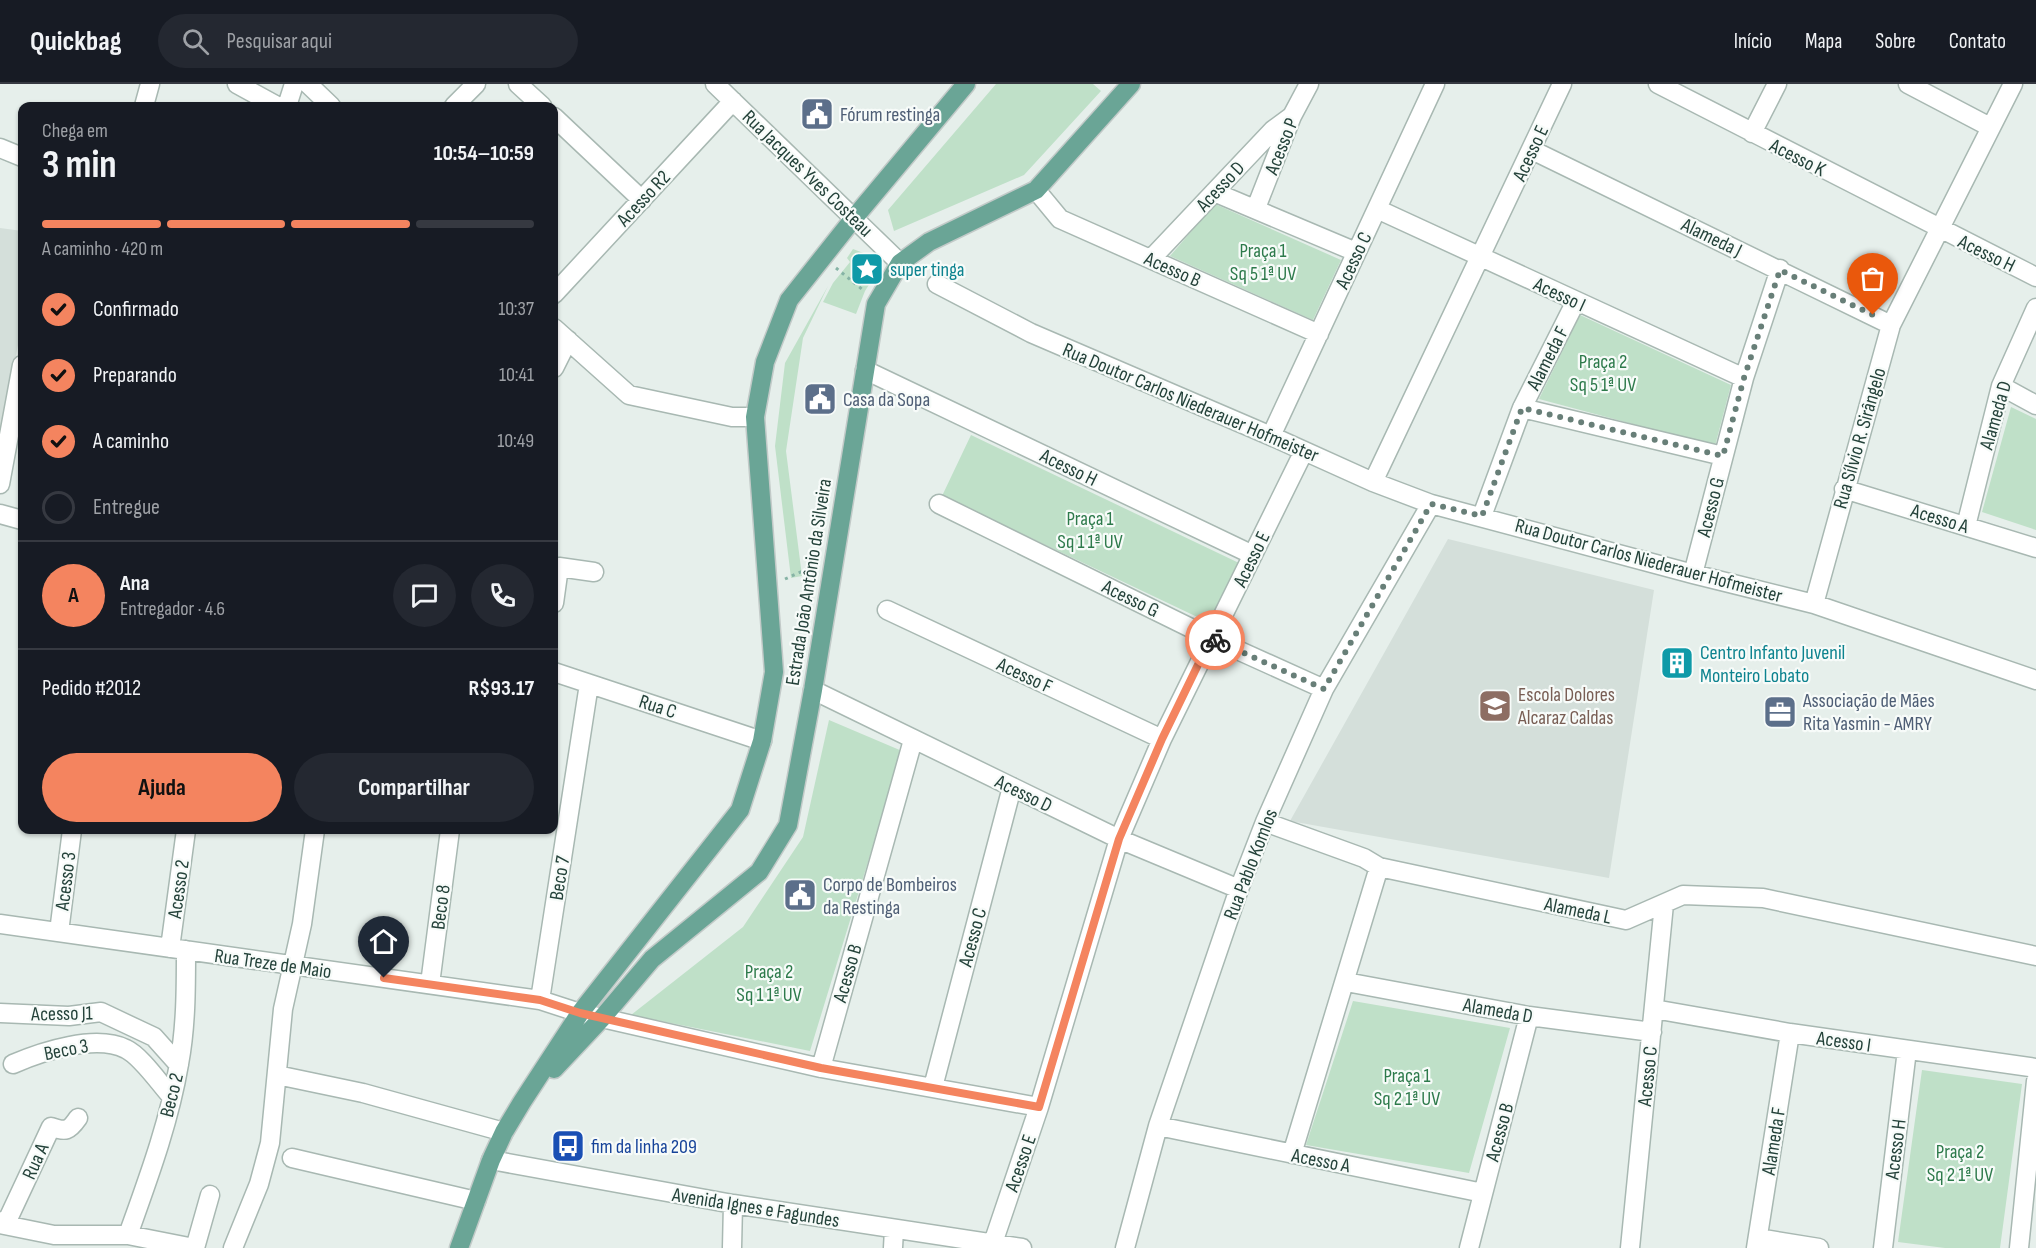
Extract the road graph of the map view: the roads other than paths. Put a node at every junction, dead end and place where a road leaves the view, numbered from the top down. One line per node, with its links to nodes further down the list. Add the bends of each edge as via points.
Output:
1 (150, 84): 18 (street)
2 (237, 84): 19 (street)
3 (294, 84): 20 (street)
4 (308, 84): 21 (street)
5 (476, 84): 22 (street)
6 (518, 84): 23 (street)
7 (966, 84): 36 (main road, Estrada João Antônio da Silveira)
8 (1131, 84): 31 (main road, Estrada João Antônio da Silveira)
9 (1309, 84): 24 (street, Acesso P)
10 (1435, 84): 35 (street, Acesso C)
11 (1562, 84): 29 (street, Acesso E)
12 (1658, 84): 27 (street, Acesso K)
13 (1777, 84): 27 (street)
14 (1908, 84): 26 (street)
15 (2013, 84): 26 (street, Rua Sílvio R. Sirângelo)
16 (717, 85): 17 (street, Rua Jacques Yves Costeau)
17 (733, 101): 33 (street, Acesso R2); 36 (street, Rua Jacques Yves Costeau)
18 (145, 102)
19 (270, 102)
20 (288, 102)
21 (327, 102)
22 (458, 102)
23 (538, 102)
24 (1292, 116): 32 (street, Acesso D, via 1272,130); 34 (street, Acesso P)
25 (558, 121): 33 (street)
26 (1990, 127): 37 (street, Rua Sílvio R. Sirângelo)
27 (1752, 133): 37 (street, Acesso K)
28 (0, 148): 30 (street)
29 (1532, 150): 39 (street, Acesso E); 42 (street, Alameda J)
30 (18, 155)
31 (1036, 190): 40 (street, Acesso B, via 1060,219); 41 (main road, Estrada João Antônio da Silveira, via 929,242)
32 (1214, 192): 34 (street); 40 (street, Acesso D)
33 (642, 200): 45 (street, Acesso R2)
34 (1256, 208): 38 (street)
35 (1377, 209): 38 (street, Acesso C); 39 (street, Acesso I)
36 (854, 218): 41 (street, Rua Jacques Yves Costeau); 59 (main road, Estrada João Antônio da Silveira, via 789,300 765,362)
37 (1938, 229): 43 (street, Acesso H); 48 (street, Rua Sílvio R. Sirângelo)
38 (1356, 252): 50 (street, Acesso C)
39 (1480, 258): 46 (street, Acesso I); 63 (street, Acesso E)
40 (1151, 259): 50 (street, Acesso B)
41 (900, 263): 53 (main road, Estrada João Antônio da Silveira, via 876,304)
42 (1780, 270): 48 (street, Alameda J); 54 (street, Acesso G)
43 (2036, 277)
44 (937, 284): 60 (street, Rua Doutor Carlos Niederauer Hofmeister, via 1031,333)
45 (558, 290)
46 (1576, 301): 54 (street, Acesso I); 58 (street, Alameda F)
47 (2036, 308): 55 (street, Alameda D)
48 (1891, 325): 65 (street, Rua Sílvio R. Sirângelo)
49 (558, 331): 51 (street)
50 (1320, 334): 60 (street, Acesso C)
51 (568, 340): 52 (street); 59 (street, via 629,395 732,417)
52 (558, 361)
53 (866, 370): 73 (street, Acesso H); 84 (main road, Estrada João Antônio da Silveira)
54 (1744, 378): 62 (street, Acesso G)
55 (2001, 386): 57 (street); 71 (street, Alameda D)
56 (18, 387): 64 (street)
57 (2036, 405)
58 (1522, 408): 62 (street); 69 (street, Alameda F)
59 (755, 417): 87 (main road, Estrada João Antônio da Silveira, via 774,672)
60 (1271, 435): 61 (street, Rua Doutor Carlos Niederauer Hofmeister)
61 (1304, 451): 63 (street, Rua Doutor Carlos Niederauer Hofmeister); 73 (street, Acesso E)
62 (1723, 456): 76 (street, Acesso G)
63 (1373, 482): 67 (street, Rua Doutor Carlos Niederauer Hofmeister)
64 (0, 484)
65 (1844, 489): 71 (street, Acesso A); 77 (street, Rua Sílvio R. Sirângelo)
66 (939, 504): 79 (street, Acesso G)
67 (1431, 504): 69 (street, Rua Doutor Carlos Niederauer Hofmeister); 83 (street, Rua Pablo Komlos)
68 (0, 514): 70 (street)
69 (1482, 516): 76 (street, Rua Doutor Carlos Niederauer Hofmeister)
70 (18, 519)
71 (1966, 526): 72 (street, Acesso A)
72 (2036, 548)
73 (1253, 555): 79 (street, Acesso E)
74 (594, 572): 75 (street, via 559,567)
75 (558, 574)
76 (1694, 574): 77 (street, Rua Doutor Carlos Niederauer Hofmeister)
77 (1814, 604): 81 (street, Rua Doutor Carlos Niederauer Hofmeister)
78 (887, 610): 85 (street, Acesso F)
79 (1211, 638): 83 (street, Acesso G); 85 (street, Acesso E)
80 (558, 673): 82 (street, Rua C)
81 (2036, 680)
82 (589, 684): 87 (street, Rua C); 105 (street, Beco 7)
83 (1324, 689): 89 (street, Rua Pablo Komlos)
84 (813, 690): 86 (street, Acesso D); 110 (main road, Estrada João Antônio da Silveira, via 788,825 759,872 652,959)
85 (1162, 739): 94 (street, Acesso E)
86 (913, 740): 88 (street, Acesso D); 116 (street, Acesso B)
87 (762, 741): 108 (main road, Estrada João Antônio da Silveira, via 741,810)
88 (1012, 787): 94 (street, Acesso D); 120 (street, Acesso C)
89 (1265, 822): 95 (street, Alameda L); 96 (street, Rua Pablo Komlos)
90 (71, 834): 99 (street, Acesso 3)
91 (186, 834): 100 (street, Acesso 2)
92 (314, 834): 102 (street)
93 (449, 834): 104 (street, Beco 8)
94 (1119, 839): 96 (street, Acesso D); 123 (street, Acesso E)
95 (1379, 867): 97 (street, Alameda L, via 1626,920); 103 (street)
96 (1239, 889): 125 (street, Rua Pablo Komlos)
97 (1664, 904): 101 (street, Alameda L, via 1683,895 1763,898); 106 (street, Acesso C)
98 (0, 924): 99 (street, Rua Treze de Maio)
99 (59, 932): 100 (street, Rua Treze de Maio)
100 (178, 949): 102 (street, Rua Treze de Maio); 115 (street, Beco 2, via 184,1017)
101 (2036, 956)
102 (292, 965): 104 (street, Rua Treze de Maio); 118 (street)
103 (1346, 982): 109 (street, Alameda D); 127 (street)
104 (430, 984): 105 (street, Rua Treze de Maio)
105 (540, 1000): 108 (street, Rua Treze de Maio)
106 (1654, 1009): 111 (street, Acesso C); 112 (street, Acesso I)
107 (0, 1013): 115 (street, Acesso J1, via 69,1016 101,1012 154,1037)
108 (580, 1013): 110 (street, Rua Treze de Maio); 122 (main road, Estrada João Antônio da Silveira)
109 (1529, 1016): 111 (street, Alameda D); 130 (street, Acesso B)
110 (602, 1018): 116 (street, Rua Treze de Maio); 122 (main road, Estrada João Antônio da Silveira)
111 (1652, 1032): 147 (street, Acesso C)
112 (1790, 1033): 113 (street, Acesso I); 138 (street, Alameda F)
113 (1907, 1050): 117 (street, Acesso I); 149 (street, Acesso H)
114 (13, 1064): 121 (street, Beco 3, via 43,1053 101,1042 127,1049)
115 (179, 1065): 121 (street, Beco 2)
116 (821, 1068): 120 (street, Rua Treze de Maio)
117 (2036, 1068)
118 (277, 1075): 126 (street, via 363,1092); 140 (street, via 270,1143 259,1184)
119 (2036, 1081): 150 (street)
120 (933, 1088): 123 (street, Rua Treze de Maio)
121 (171, 1096): 136 (street, Beco 2, via 156,1157)
122 (522, 1102): 126 (main road, Estrada João Antônio da Silveira)
123 (1039, 1107): 137 (street, Acesso E)
124 (78, 1118): 134 (street, Rua A, via 70,1129 51,1127 13,1210)
125 (1158, 1126): 127 (street, Acesso A); 145 (street, Rua Pablo Komlos)
126 (504, 1132): 129 (main road, Estrada João Antônio da Silveira)
127 (1292, 1154): 130 (street, Acesso A)
128 (292, 1158): 132 (street)
129 (491, 1160): 132 (main road, Estrada João Antônio da Silveira); 133 (street, Avenida Ignes e Fagundes)
130 (1483, 1193): 146 (street, Acesso B)
131 (210, 1195): 139 (street)
132 (476, 1201): 141 (main road, Estrada João Antônio da Silveira)
133 (733, 1204): 135 (street, Avenida Ignes e Fagundes); 142 (street)
134 (0, 1223): 136 (street, via 54,1235)
135 (894, 1228): 137 (street, Avenida Ignes e Fagundes); 143 (street)
136 (128, 1235): 139 (street)
137 (993, 1243): 144 (street, Avenida Ignes e Fagundes)
138 (1757, 1243): 148 (street)
139 (195, 1248)
140 (233, 1248)
141 (459, 1248)
142 (732, 1248)
143 (893, 1248)
144 (1022, 1248)
145 (1125, 1248)
146 (1469, 1248)
147 (1630, 1248)
148 (1819, 1248)
149 (1883, 1248)
150 (2019, 1248)

